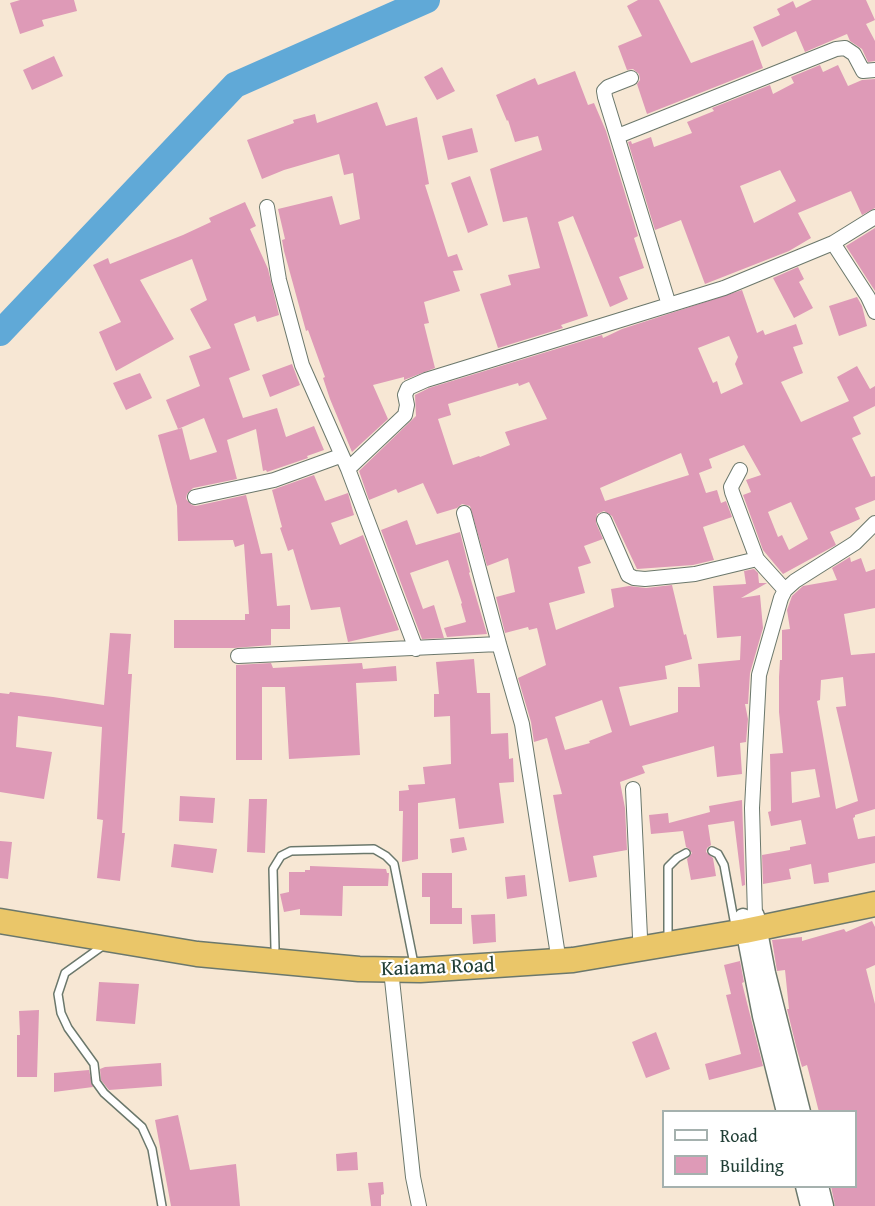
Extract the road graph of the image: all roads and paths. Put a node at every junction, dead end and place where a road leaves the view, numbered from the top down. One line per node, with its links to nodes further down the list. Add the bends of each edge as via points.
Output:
1 (875, 70): 3 (street, via 863,71 854,54 844,48 836,49)
2 (631, 78): 3 (street, via 604,91)
3 (618, 136): 7 (street)
4 (267, 207): 9 (street, via 279,280 302,365)
5 (875, 217): 6 (street)
6 (833, 243): 7 (street, via 724,288); 8 (street)
7 (669, 305): 10 (street, via 408,388 405,415)
8 (875, 312)
9 (340, 456): 10 (street); 12 (street, via 274,480)
10 (348, 469): 19 (street)
11 (740, 470): 16 (street, via 731,487)
12 (195, 497)
13 (464, 513): 18 (street)
14 (604, 520): 16 (street, via 628,575 634,578 694,574)
15 (875, 523): 17 (street, via 855,543)
16 (757, 559): 17 (street)
17 (785, 590): 28 (street, via 759,675)
18 (499, 644): 19 (street); 33 (street, via 522,724)
19 (416, 649): 20 (street)
20 (238, 656)
21 (633, 789): 30 (street)
22 (712, 851): 28 (lane, via 724,865)
23 (686, 853): 29 (lane, via 668,867)
24 (875, 892): 28 (highway, Kaiama Road)
25 (875, 904): 28 (highway, Kaiama Road)
26 (0, 909): 32 (highway, Kaiama Road, via 199,942)
27 (0, 921): 31 (highway, Kaiama Road)
28 (747, 923): 29 (highway, Kaiama Road); 35 (highway, Kaiama Road, via 573,960); 36 (street, via 762,1016); 37 (street, via 766,973)
29 (668, 932): 30 (highway, Kaiama Road)
30 (640, 937): 33 (highway, Kaiama Road)
31 (110, 940): 35 (highway, Kaiama Road, via 197,954); 40 (lane, via 65,974 58,994 61,1013 94,1064 96,1082 142,1127 152,1149)
32 (275, 948): 34 (highway, Kaiama Road); 34 (lane, via 273,869 281,856 291,851 374,849 393,864)
33 (557, 949): 34 (highway, Kaiama Road)
34 (413, 958)
35 (391, 970): 41 (street)
36 (786, 1110)
37 (800, 1110)
38 (806, 1188): 42 (street)
39 (820, 1188): 43 (street)
40 (162, 1206)
41 (419, 1206)
42 (810, 1206)
43 (824, 1206)

